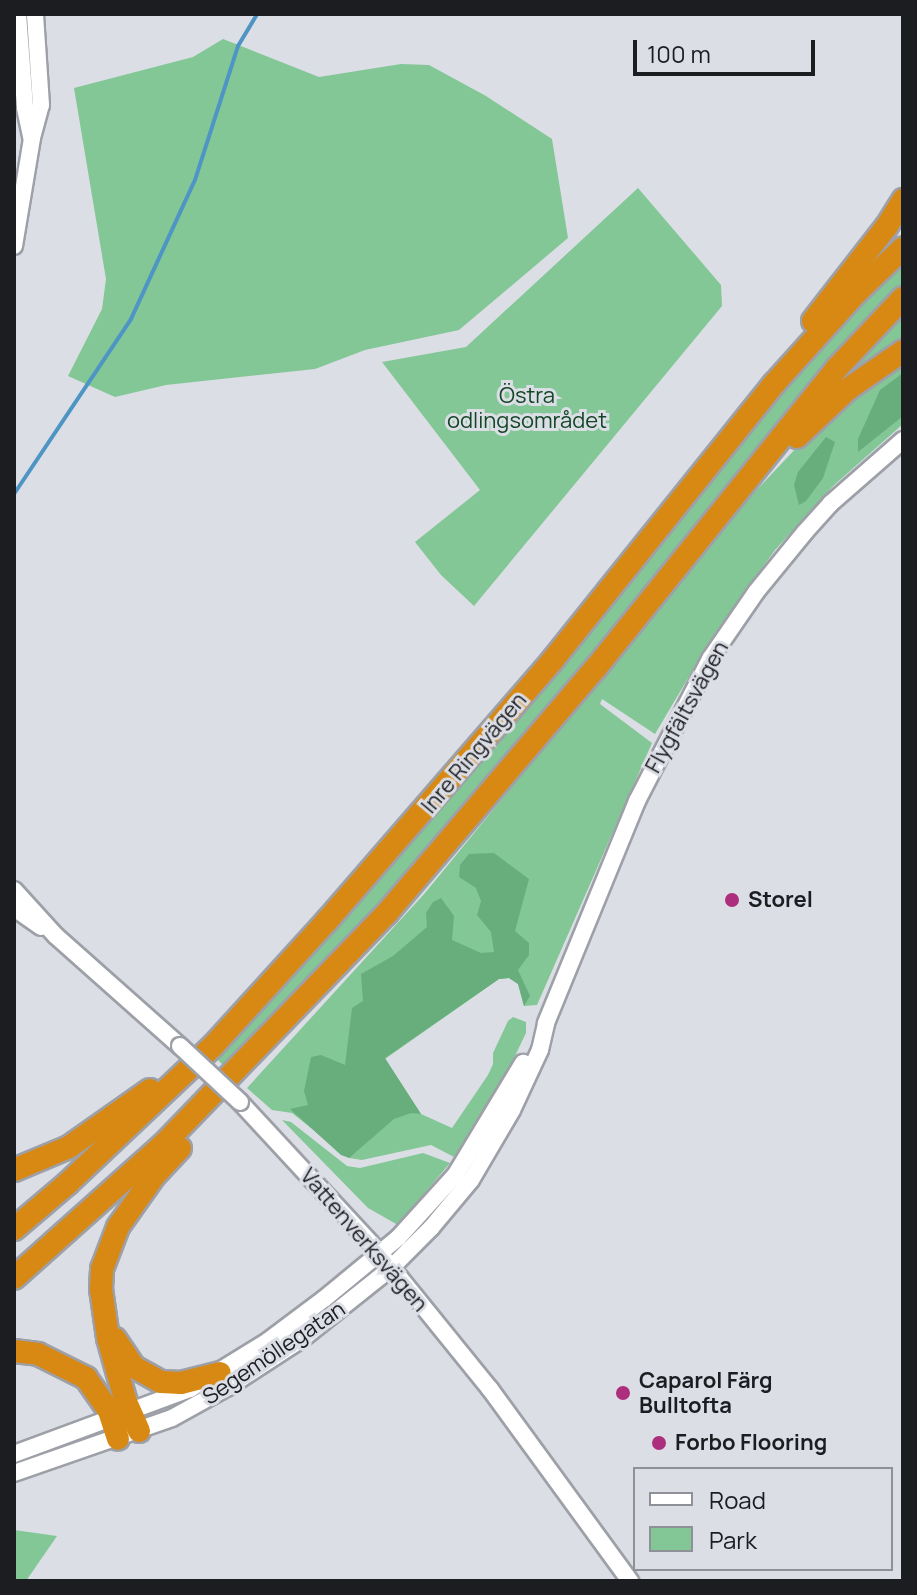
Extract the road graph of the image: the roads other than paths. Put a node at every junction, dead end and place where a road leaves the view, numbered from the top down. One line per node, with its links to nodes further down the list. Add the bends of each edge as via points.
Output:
1 (18, 14): 3 (street)
2 (35, 14): 3 (street, via 41,105)
3 (32, 138): 5 (street)
4 (903, 200): 10 (highway)
5 (14, 246)
6 (903, 248): 10 (highway, Inre Ringvägen, via 819,332)
7 (903, 298): 11 (highway, Inre Ringvägen, via 837,368)
8 (903, 351): 11 (highway, via 817,416)
9 (903, 440): 17 (street, Flygfältsvägen, via 805,532 710,659 637,801)
10 (695, 478): 16 (highway, Inre Ringvägen, via 542,673)
11 (695, 545): 14 (highway, Inre Ringvägen)
12 (14, 890): 15 (street, Vattenverksvägen)
13 (14, 908): 15 (street, Vattenverksvägen)
14 (387, 913): 22 (highway, Inre Ringvägen, via 163,1145); 23 (highway, via 326,991 138,1198 108,1247)
15 (56, 936): 20 (street, Vattenverksvägen, bridge, via 240,1102)
16 (268, 986): 18 (highway, via 163,1080 96,1131); 19 (highway, Inre Ringvägen, via 148,1110)
17 (546, 1023): 20 (street, Flygfältsvägen, via 456,1174); 21 (street, Flygfältsvägen, via 540,1050 489,1152 431,1228)
18 (14, 1170)
19 (14, 1229)
20 (379, 1252): 21 (street, Vattenverksvägen); 25 (street, Segemöllegatan, via 324,1299)
21 (391, 1268): 26 (street, Segemöllegatan, via 261,1367 198,1405); 29 (street, Vattenverksvägen, via 490,1389)
22 (14, 1278)
23 (103, 1312): 25 (highway, via 121,1352 147,1377 181,1383); 26 (highway)
24 (14, 1351): 26 (highway, via 38,1354 73,1369)
25 (220, 1373): 26 (street, Segemöllegatan)
26 (125, 1426): 27 (street, Segemöllegatan); 28 (street, Segemöllegatan)
27 (14, 1454)
28 (14, 1473)
29 (630, 1581)

